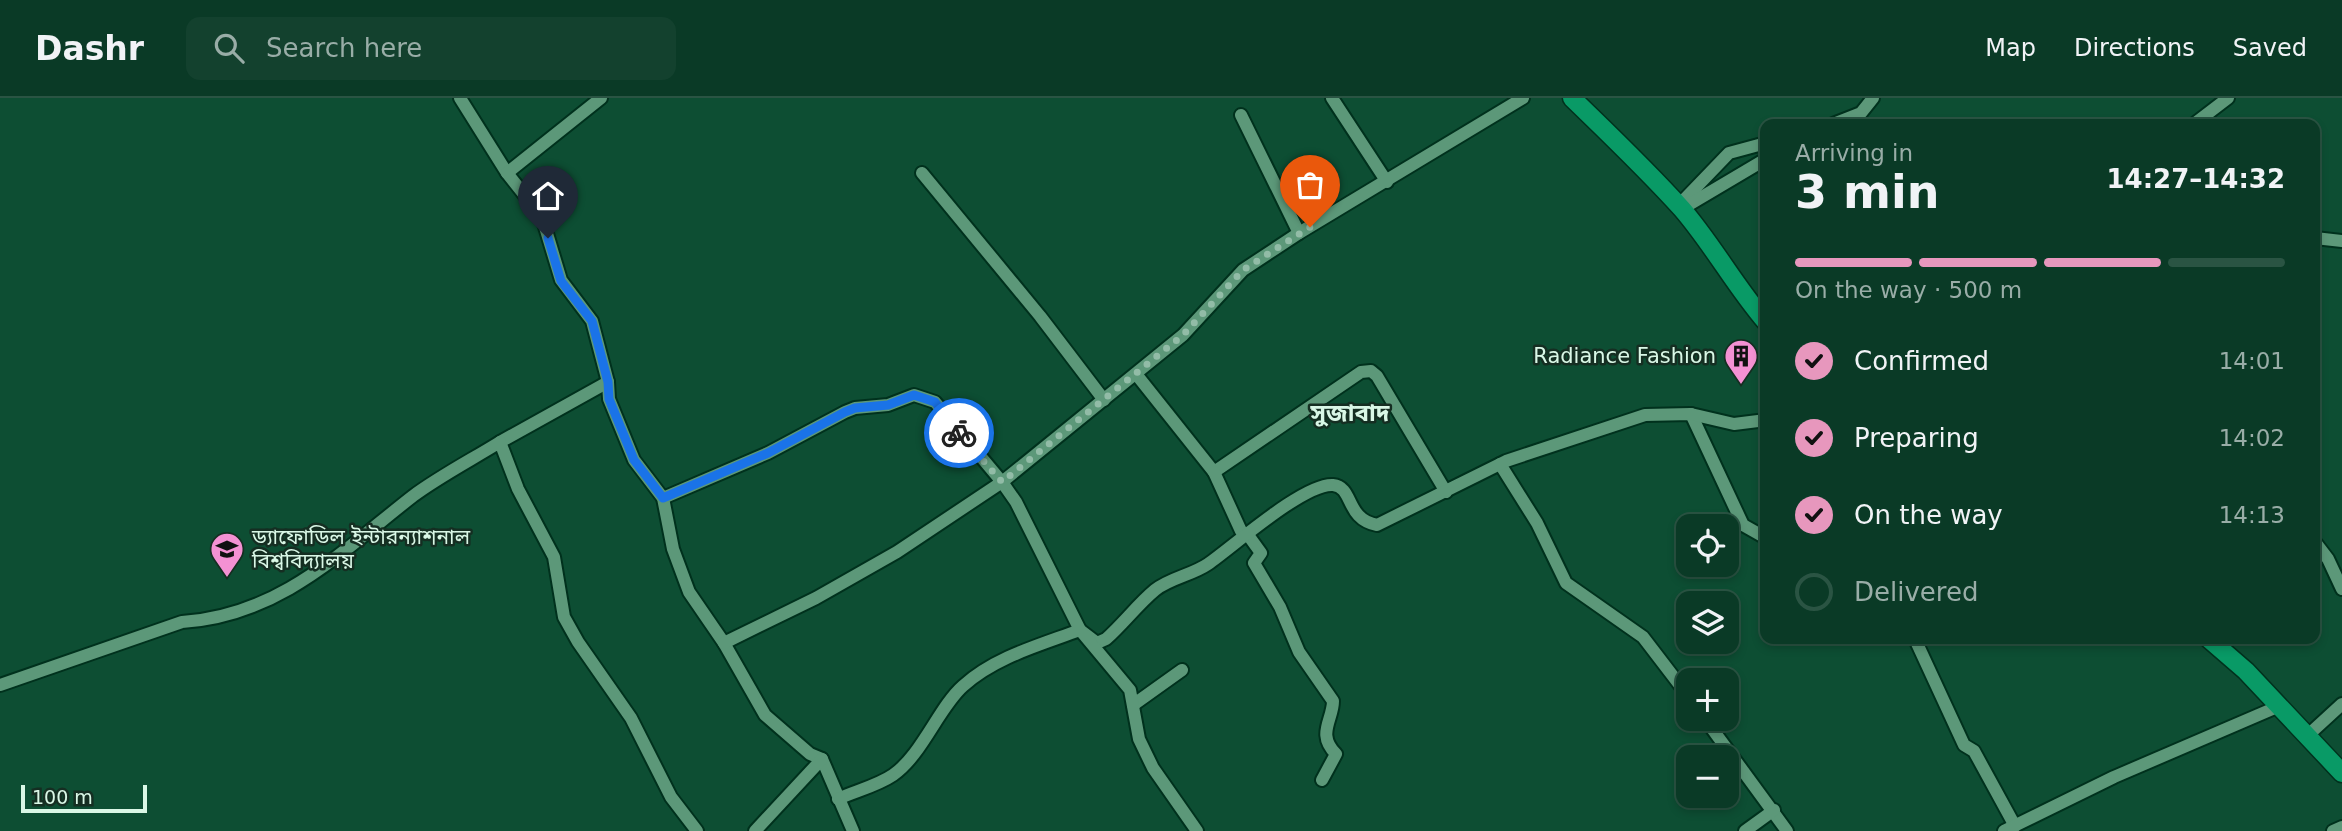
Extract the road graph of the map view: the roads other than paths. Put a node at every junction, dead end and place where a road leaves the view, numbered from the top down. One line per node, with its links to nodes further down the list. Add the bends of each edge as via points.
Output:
1 (460, 98): 13 (street)
2 (601, 98): 13 (street)
3 (1332, 98): 15 (street)
4 (1522, 98): 15 (street)
5 (1572, 98): 16 (highway)
6 (1873, 98): 9 (street, via 1861,113)
7 (2228, 98): 10 (street)
8 (1241, 115): 17 (street)
9 (1846, 119)
10 (2201, 119)
11 (1760, 145): 16 (street, via 1730,153)
12 (1760, 162): 16 (street)
13 (507, 173): 22 (street, via 542,217 561,281 592,321)
14 (922, 173): 23 (street)
15 (1387, 182): 17 (street)
16 (1680, 208): 20 (highway)
17 (1299, 233): 21 (street, via 1243,270 1183,335)
18 (2320, 239): 19 (street)
19 (2342, 241)
20 (1760, 313)
21 (1136, 374): 23 (street); 28 (street)
22 (608, 382): 26 (street); 31 (street, via 609,399 634,460)
23 (1104, 400): 29 (street)
24 (1691, 414): 25 (street, via 1734,424); 27 (street, via 1645,415); 33 (street, via 1743,525)
25 (1760, 421)
26 (500, 442): 42 (street, via 416,494 326,568 247,610 182,622); 55 (street, via 518,489 554,557 564,617 631,718 671,797)
27 (1500, 464): 30 (street); 41 (street, via 1537,523 1566,583 1643,637)
28 (1214, 472): 30 (street, via 1367,370 1377,376); 32 (street, via 1237,524)
29 (1002, 482): 31 (street, via 935,402 914,395 845,412 768,453); 36 (street); 37 (street, via 897,552)
30 (1446, 492): 32 (street, via 1377,525 1354,512 1345,491 1326,485 1283,506)
31 (663, 498): 37 (street, via 673,549 689,592)
32 (1248, 535): 36 (street, via 1192,574 1154,591 1106,639 1097,643); 50 (street, via 1261,553 1254,563 1299,652 1333,701 1326,728 1329,747 1336,754)
33 (1760, 535)
34 (2320, 549): 35 (street)
35 (2342, 589)
36 (1080, 630): 44 (street, via 1117,671 1130,690); 51 (street, via 984,670 961,687 893,775)
37 (724, 643): 48 (street, via 765,716)
38 (1917, 644): 54 (street, via 1964,745 1975,751)
39 (2215, 644): 45 (highway)
40 (1182, 670): 44 (street)
41 (1676, 680)
42 (0, 685)
43 (2342, 704): 47 (street)
44 (1133, 705): 58 (street, via 1139,739 1153,768)
45 (2277, 707): 47 (highway); 54 (street)
46 (1714, 731): 52 (street)
47 (2306, 737): 49 (highway)
48 (822, 759): 51 (street); 56 (street)
49 (2342, 773)
50 (1322, 780)
51 (838, 799): 57 (street)
52 (1774, 810): 59 (street); 60 (street)
53 (2342, 827): 61 (street)
54 (2009, 828)
55 (697, 831)
56 (755, 831)
57 (853, 831)
58 (1196, 831)
59 (1745, 831)
60 (1787, 831)
61 (2333, 831)

